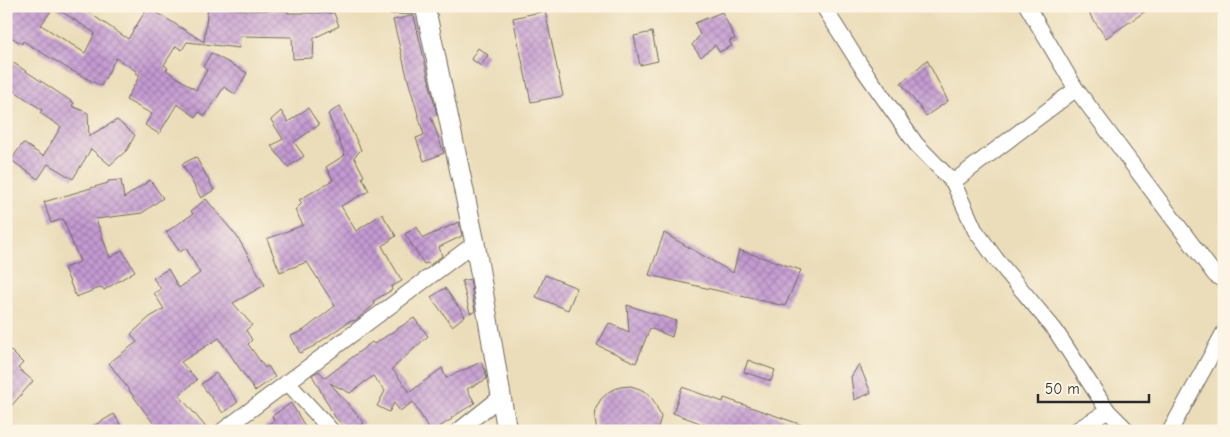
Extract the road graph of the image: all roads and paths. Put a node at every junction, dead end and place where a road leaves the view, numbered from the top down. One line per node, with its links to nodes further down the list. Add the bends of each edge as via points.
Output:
1 (392, 6): 2 (street)
2 (425, 6): 7 (street)
3 (823, 6): 6 (street, via 916,144)
4 (1027, 6): 5 (street)
5 (1076, 89): 6 (street); 8 (street, via 1215,275)
6 (953, 182): 12 (street, via 976,230 1055,330)
7 (475, 243): 10 (street); 11 (street)
8 (1224, 281)
9 (1224, 332): 19 (street)
10 (287, 382): 13 (street); 14 (street)
11 (502, 396): 15 (street); 16 (street)
12 (1108, 411): 17 (street); 18 (street)
13 (222, 431)
14 (332, 431)
15 (458, 431)
16 (507, 431)
17 (1075, 431)
18 (1128, 431)
19 (1170, 431)

